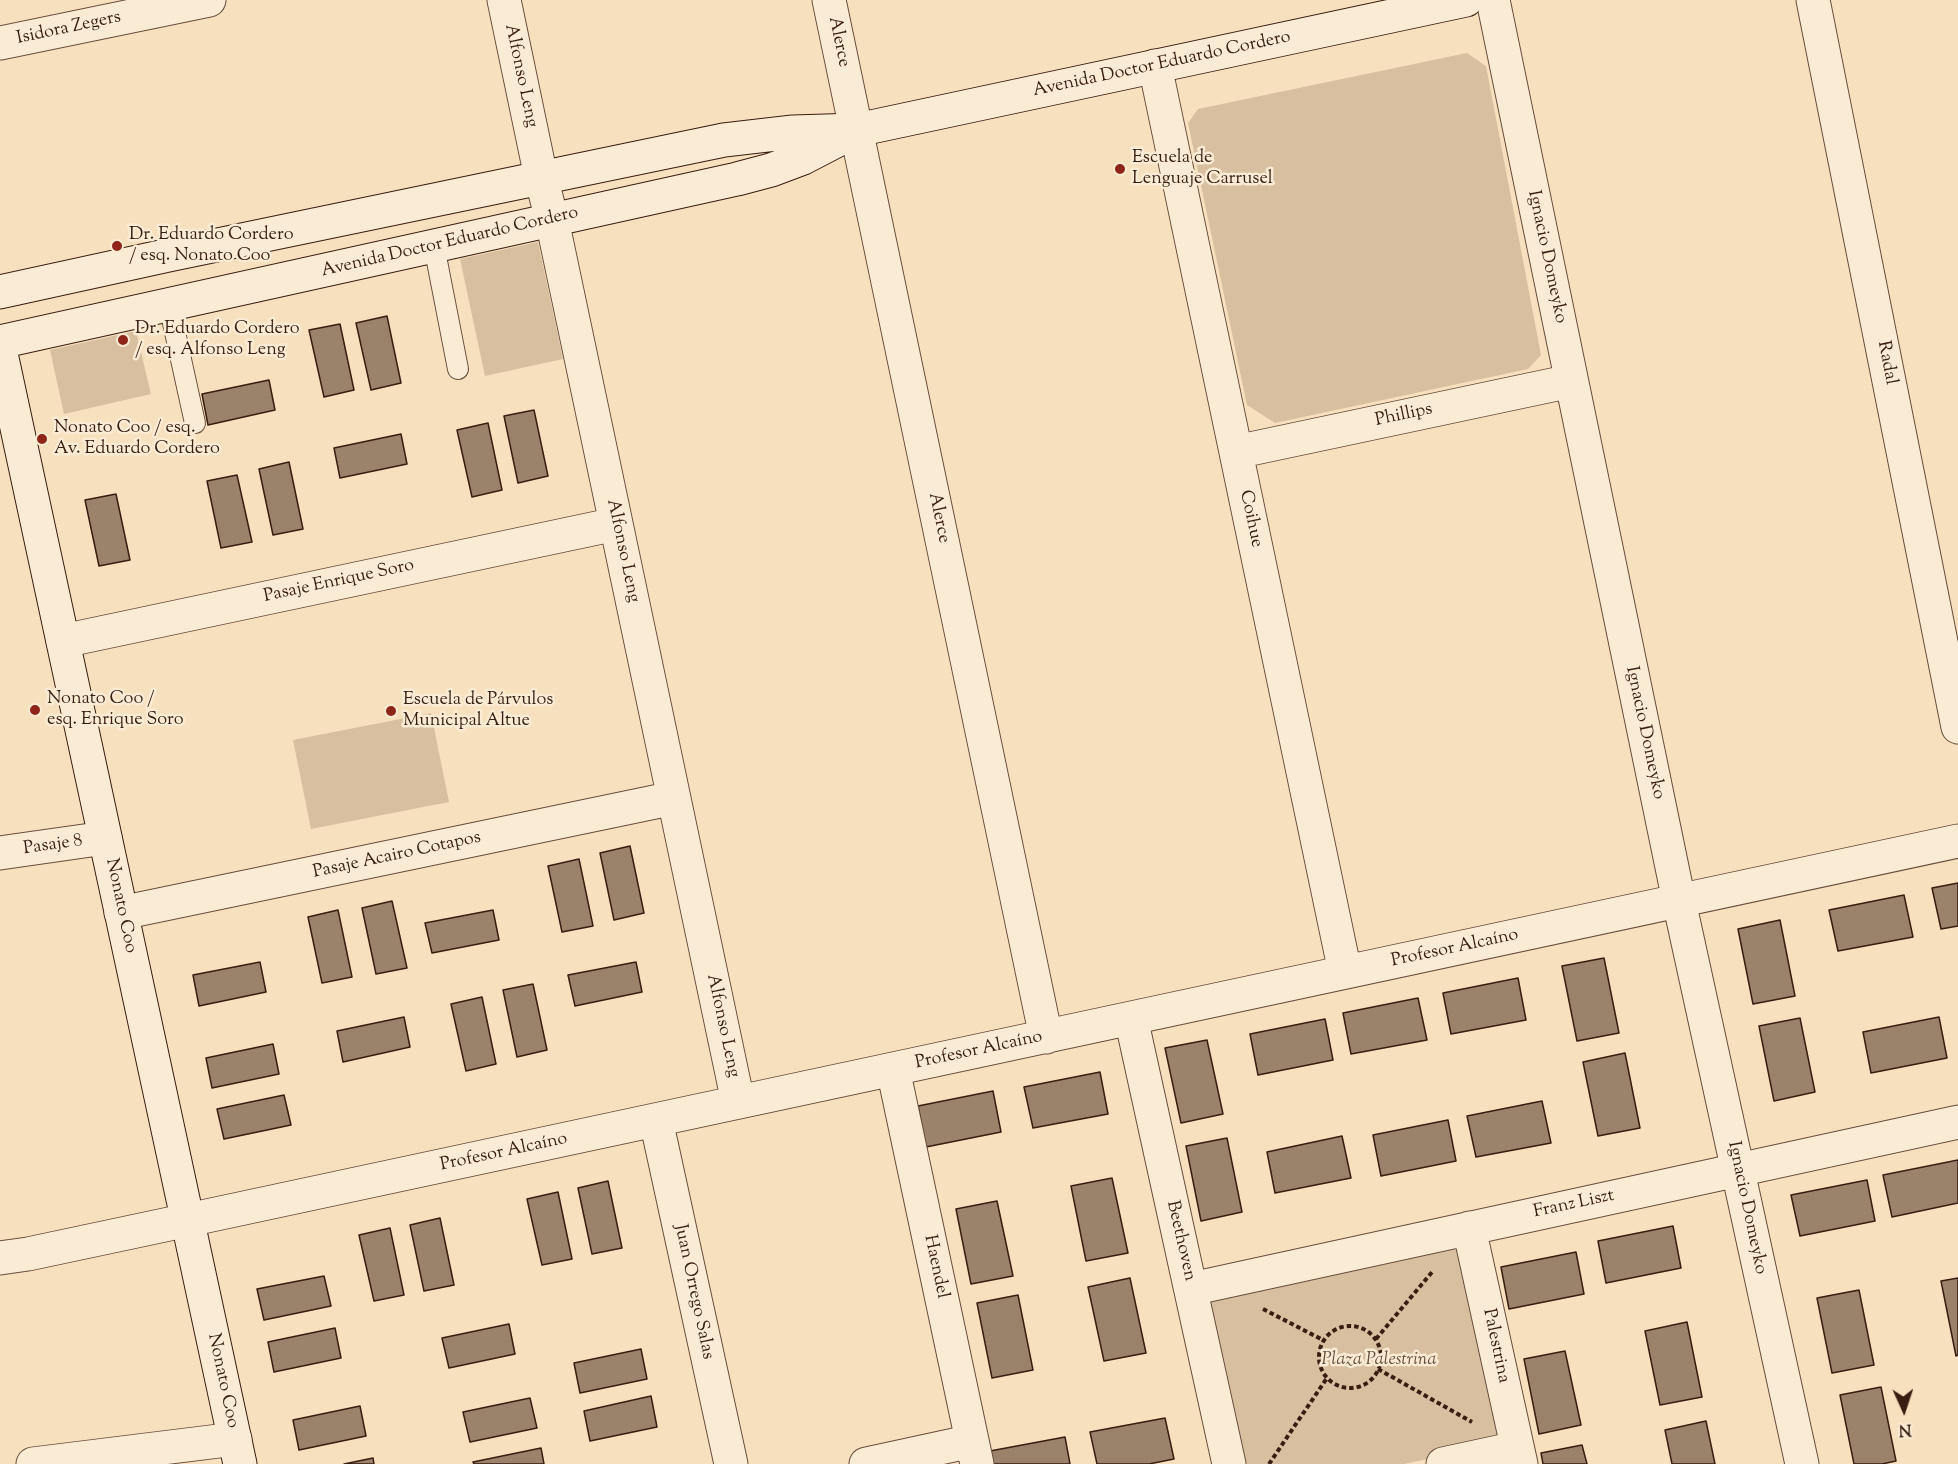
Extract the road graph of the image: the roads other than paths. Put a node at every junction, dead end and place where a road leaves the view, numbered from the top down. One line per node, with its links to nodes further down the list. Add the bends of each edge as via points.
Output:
1 (205, 0): 7 (street, Isidora Zegers)
2 (504, 0): 10 (street, Alfonso Leng)
3 (830, 0): 9 (street, Alerce)
4 (1466, 0): 8 (street, Avenida Doctor Eduardo Cordero)
5 (1492, 0): 18 (street, Ignacio Domeyko)
6 (1813, 0): 23 (street, Radal)
7 (0, 43)
8 (1155, 66): 9 (street, Avenida Doctor Eduardo Cordero); 20 (street, Coihue)
9 (857, 130): 10 (street, Avenida Doctor Eduardo Cordero, via 747,136); 11 (street, Avenida Doctor Eduardo Cordero, via 771,170); 32 (street, Alerce)
10 (541, 177): 11 (street, Alfonso Leng); 13 (street, Avenida Doctor Eduardo Cordero)
11 (552, 220): 12 (street, Avenida Doctor Eduardo Cordero); 21 (street, Alfonso Leng)
12 (434, 246): 14 (street, Avenida Doctor Eduardo Cordero); 17 (lane)
13 (0, 292)
14 (170, 304): 15 (street, Avenida Doctor Eduardo Cordero); 19 (lane)
15 (0, 342)
16 (0, 349): 22 (street, Nonato Coo)
17 (458, 369)
18 (1571, 381): 20 (street, Phillips); 28 (street, Ignacio Domeyko)
19 (195, 423)
20 (1236, 452): 30 (street, Coihue)
21 (616, 524): 22 (street, Pasaje Enrique Soro); 24 (street, Alfonso Leng)
22 (63, 641): 25 (street, Nonato Coo)
23 (1958, 727)
24 (674, 798): 29 (street, Pasaje Acairo Cotapos); 34 (street, Alfonso Leng)
25 (105, 838): 27 (street, Pasaje 8); 29 (street, Nonato Coo)
26 (1958, 841): 28 (street, Profesor Alcaíno)
27 (0, 853)
28 (1679, 901): 30 (street, Profesor Alcaíno); 37 (street, Ignacio Domeyko)
29 (121, 914): 38 (street, Nonato Coo)
30 (1345, 972): 31 (street, Profesor Alcaíno)
31 (1131, 1018): 32 (street, Profesor Alcaíno); 41 (street, Beethoven)
32 (1046, 1036): 33 (street, Profesor Alcaíno)
33 (893, 1069): 34 (street, Profesor Alcaíno); 43 (street, Haendel)
34 (738, 1102): 35 (street, Profesor Alcaíno)
35 (656, 1120): 38 (street, Profesor Alcaíno); 46 (street, Juan Orrego Salas)
36 (1958, 1122): 37 (street, Franz Liszt)
37 (1738, 1170): 39 (street, Franz Liszt); 50 (street, Ignacio Domeyko)
38 (188, 1220): 40 (street, Profesor Alcaíno); 42 (street, Nonato Coo)
39 (1469, 1228): 41 (street, Franz Liszt); 44 (street, Palestrina)
40 (0, 1258)
41 (1203, 1286): 48 (street, Beethoven)
42 (237, 1451): 45 (street)
43 (975, 1453): 47 (street)
44 (1519, 1456): 49 (street)
45 (33, 1464)
46 (731, 1464)
47 (866, 1464)
48 (1229, 1464)
49 (1443, 1464)
50 (1802, 1464)

